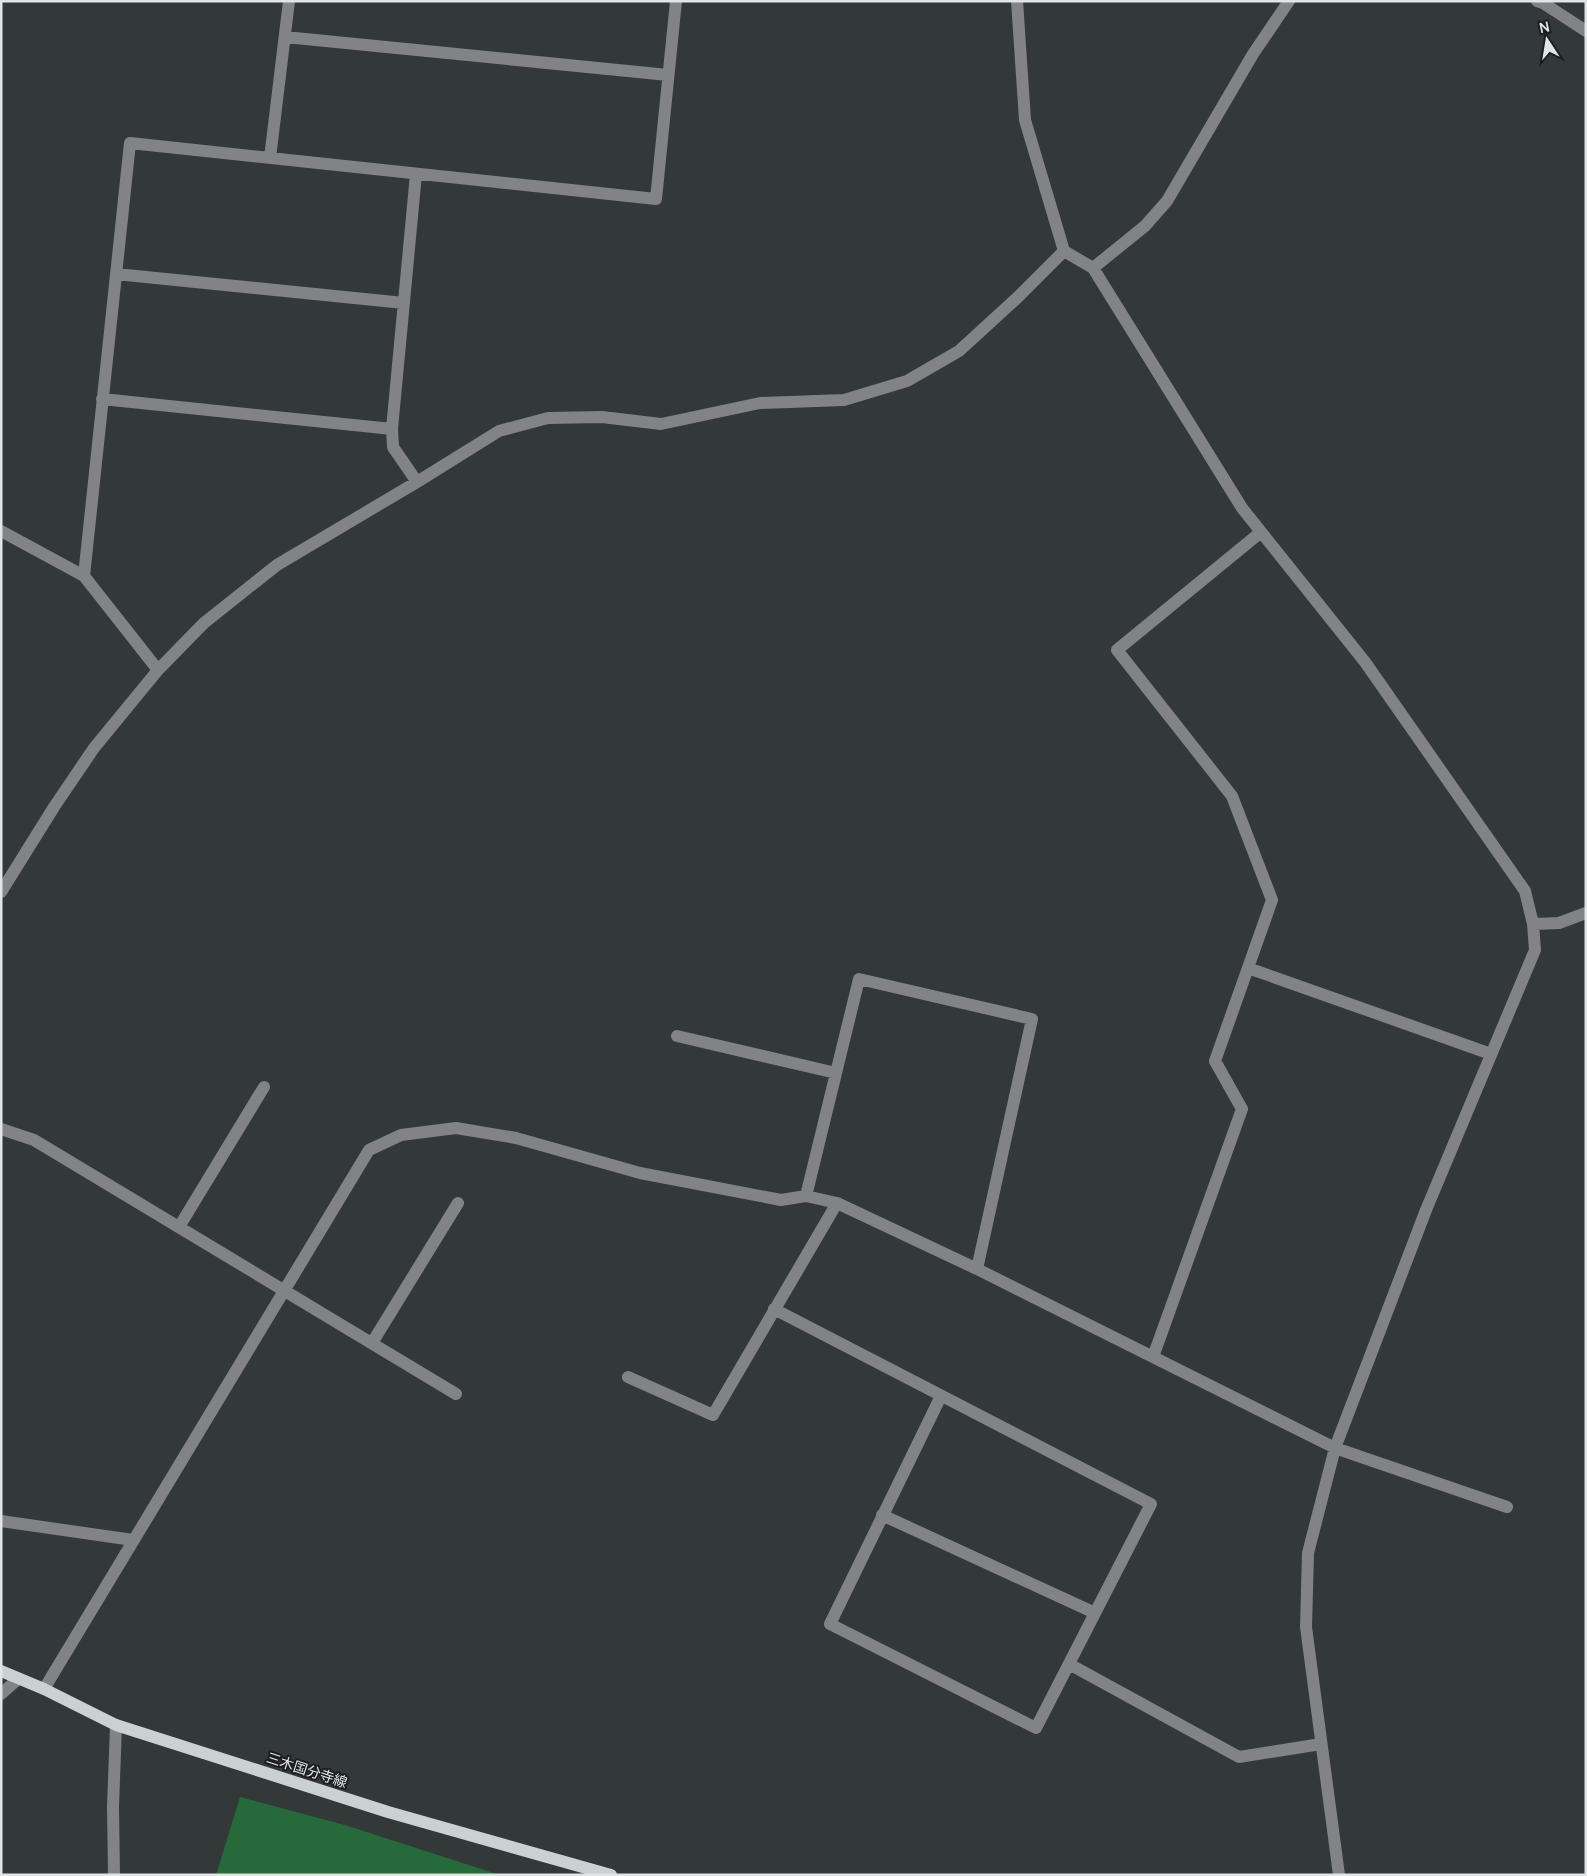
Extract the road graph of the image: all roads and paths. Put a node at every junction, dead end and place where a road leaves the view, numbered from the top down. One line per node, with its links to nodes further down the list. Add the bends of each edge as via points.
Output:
1 (289, 1): 7 (street)
2 (676, 1): 8 (street)
3 (1017, 1): 11 (street, via 1025,120)
4 (1290, 1): 12 (street, via 1253,54 1166,201 1145,226)
5 (1541, 2): 6 (street)
6 (1586, 31)
7 (285, 37): 8 (street); 9 (street)
8 (668, 75): 10 (street, via 656,199)
9 (270, 158): 10 (street); 13 (street, via 130,143)
10 (416, 174): 14 (street)
11 (1064, 251): 12 (street); 17 (street, via 958,351 907,380 844,400 760,403 661,424 602,417 548,418 500,430)
12 (1093, 268): 19 (street, via 1242,508)
13 (116, 274): 14 (street); 15 (street)
14 (404, 303): 16 (street)
15 (102, 399): 16 (street); 20 (street)
16 (392, 429): 17 (street, via 393,446)
17 (417, 482): 21 (street, via 276,565 204,623)
18 (1, 531): 20 (street)
19 (1261, 532): 24 (street, via 1364,662 1525,890); 25 (street, via 1117,650 1232,796 1272,900)
20 (84, 576): 21 (street)
21 (158, 670): 22 (street, via 94,748)
22 (1, 892)
23 (1586, 913): 24 (street, via 1559,923)
24 (1533, 924): 27 (street, via 1535,950)
25 (1248, 968): 27 (street); 39 (street, via 1215,1061 1242,1108)
26 (677, 1036): 28 (street)
27 (1491, 1054): 43 (street, via 1426,1210)
28 (836, 1073): 31 (street); 35 (street, via 859,979 1032,1019)
29 (264, 1087): 34 (street)
30 (1, 1129): 34 (street, via 34,1140)
31 (806, 1196): 33 (street); 36 (street, via 781,1200 724,1189 640,1172 516,1138 456,1128 402,1135 369,1150)
32 (458, 1203): 38 (street)
33 (837, 1203): 35 (street); 37 (street)
34 (179, 1227): 36 (street)
35 (977, 1269): 39 (street)
36 (284, 1291): 38 (street); 47 (street)
37 (774, 1309): 40 (street, via 713,1415); 42 (street)
38 (372, 1343): 41 (street)
39 (1153, 1357): 43 (street)
40 (628, 1377)
41 (456, 1394)
42 (941, 1396): 45 (street); 48 (street, via 1151,1504)
43 (1335, 1448): 44 (street); 55 (street, via 1308,1553 1306,1627)
44 (1507, 1507)
45 (882, 1515): 48 (street); 49 (street, via 830,1624 1036,1728)
46 (1, 1521): 47 (street)
47 (133, 1540): 52 (street)
48 (1095, 1613): 49 (street)
49 (1069, 1664): 55 (street, via 1238,1757)
50 (1, 1671): 51 (main road, 三木国分寺線)
51 (18, 1679): 52 (main road, 三木国分寺線); 53 (street)
52 (44, 1689): 54 (main road, 三木国分寺線)
53 (1, 1694)
54 (116, 1725): 56 (street); 57 (main road, 三木国分寺線, via 388,1812)
55 (1321, 1744): 58 (street)
56 (114, 1875)
57 (611, 1875)
58 (1339, 1875)

